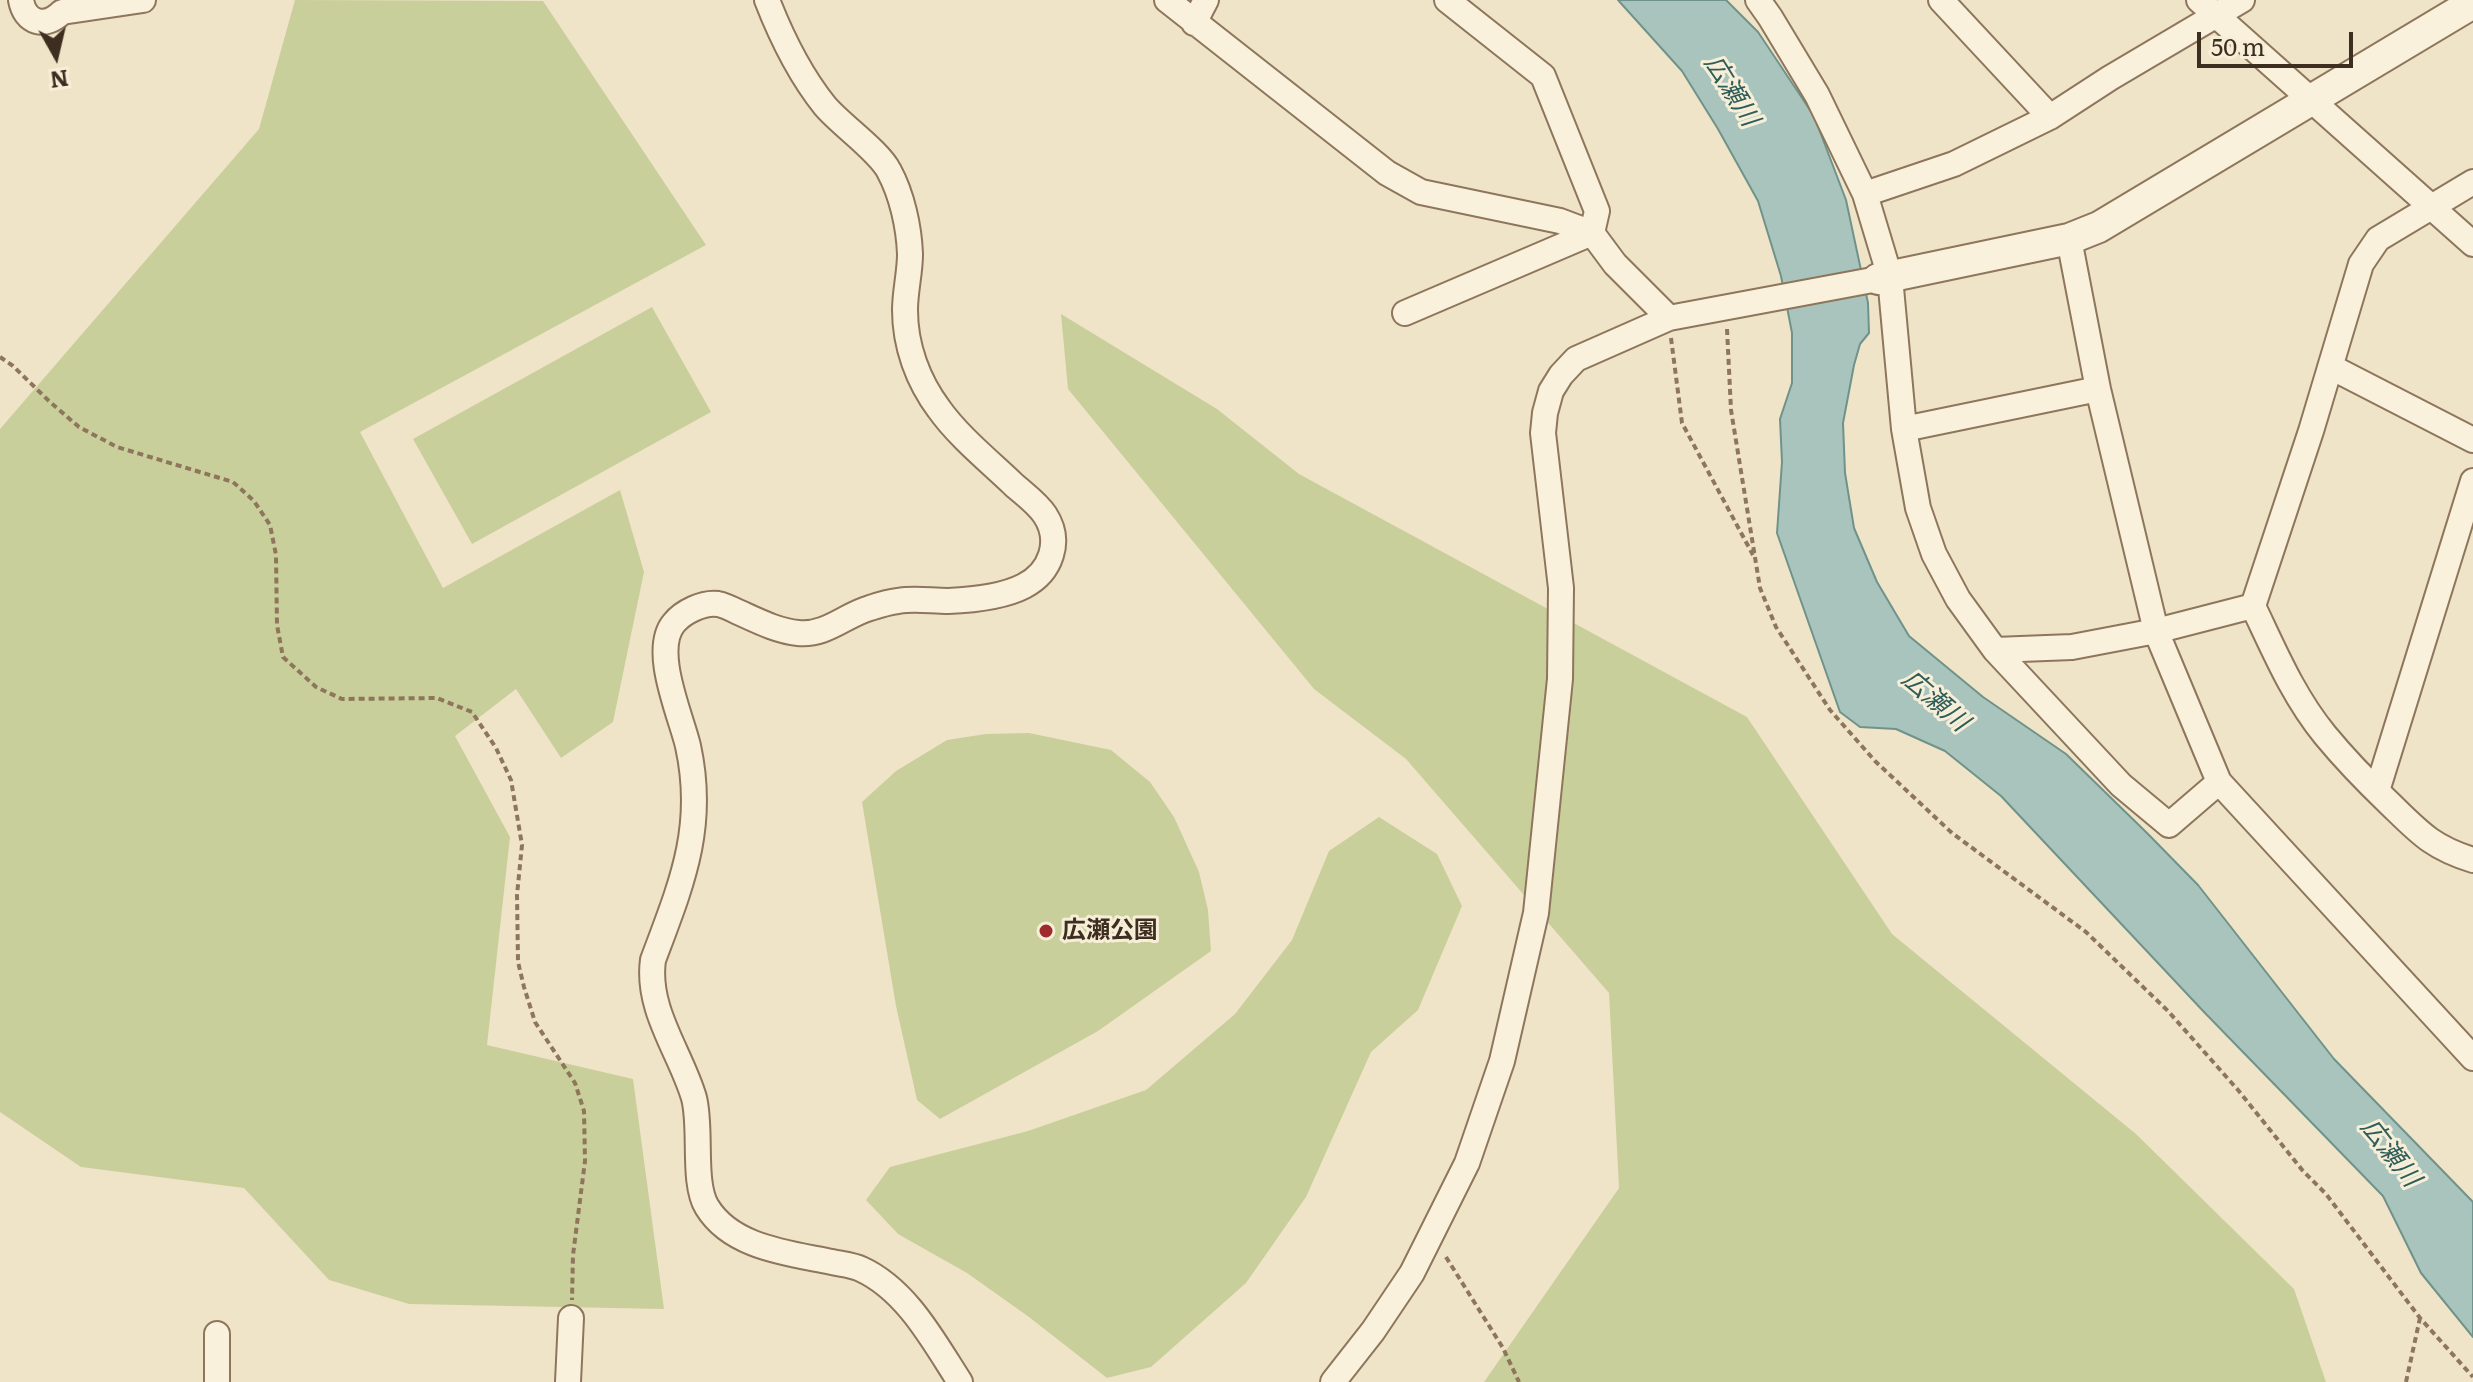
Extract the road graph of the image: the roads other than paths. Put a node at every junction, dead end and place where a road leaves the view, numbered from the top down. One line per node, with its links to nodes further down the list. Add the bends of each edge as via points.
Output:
1 (21, 0): 2 (street, via 26,15 45,23 62,12)
2 (143, 0)
3 (767, 0): 40 (street, via 794,58 825,105 888,169 903,208 910,252 905,314 915,370 940,411 1041,509 1051,528 1053,553 1033,581 1013,592 951,601 900,600 809,633 759,622 719,604 705,605 675,621 665,643 666,661 688,746 694,822 686,871 651,974 658,1012 694,1100 705,1205 741,1237 773,1250 860,1268 892,1289)
4 (1167, 0): 12 (street)
5 (1206, 0): 12 (street)
6 (1447, 0): 18 (street, via 1543,76 1597,211)
7 (1758, 0): 16 (street, via 1817,95)
8 (1941, 0): 14 (street)
9 (2242, 0): 11 (street)
10 (2473, 3): 13 (street)
11 (2207, 7): 13 (street); 14 (street)
12 (1194, 23): 18 (street, via 1387,173 1421,192 1560,221)
13 (2311, 100): 17 (street); 19 (street, via 2136,207)
14 (2050, 117): 16 (street, via 1954,164)
15 (2473, 182): 17 (street)
16 (1865, 194): 21 (street)
17 (2430, 207): 20 (street); 24 (street, via 2378,239 2361,264)
18 (1592, 233): 22 (street); 23 (street)
19 (2069, 239): 21 (street); 25 (street)
20 (2473, 244)
21 (1884, 278): 23 (street); 26 (street)
22 (1405, 313)
23 (1669, 318): 41 (street, via 1576,359 1551,391 1543,433 1561,588 1560,679 1536,913 1502,1061 1467,1163 1412,1273)
24 (2331, 367): 27 (street); 29 (street)
25 (2098, 389): 26 (street); 30 (street)
26 (1904, 429): 31 (street, via 1918,508 1934,554)
27 (2473, 440)
28 (2473, 481): 33 (street)
29 (2253, 606): 30 (street); 33 (street, via 2298,696 2324,734)
30 (2156, 631): 31 (street, via 2072,647); 32 (street)
31 (1995, 650): 32 (street, via 2121,785 2169,825)
32 (2219, 782): 35 (street)
33 (2377, 791): 34 (street, via 2434,845)
34 (2473, 860)
35 (2473, 1058)
36 (571, 1318): 39 (street)
37 (217, 1334): 38 (street)
38 (217, 1382)
39 (568, 1382)
40 (960, 1382)
41 (1333, 1382)

